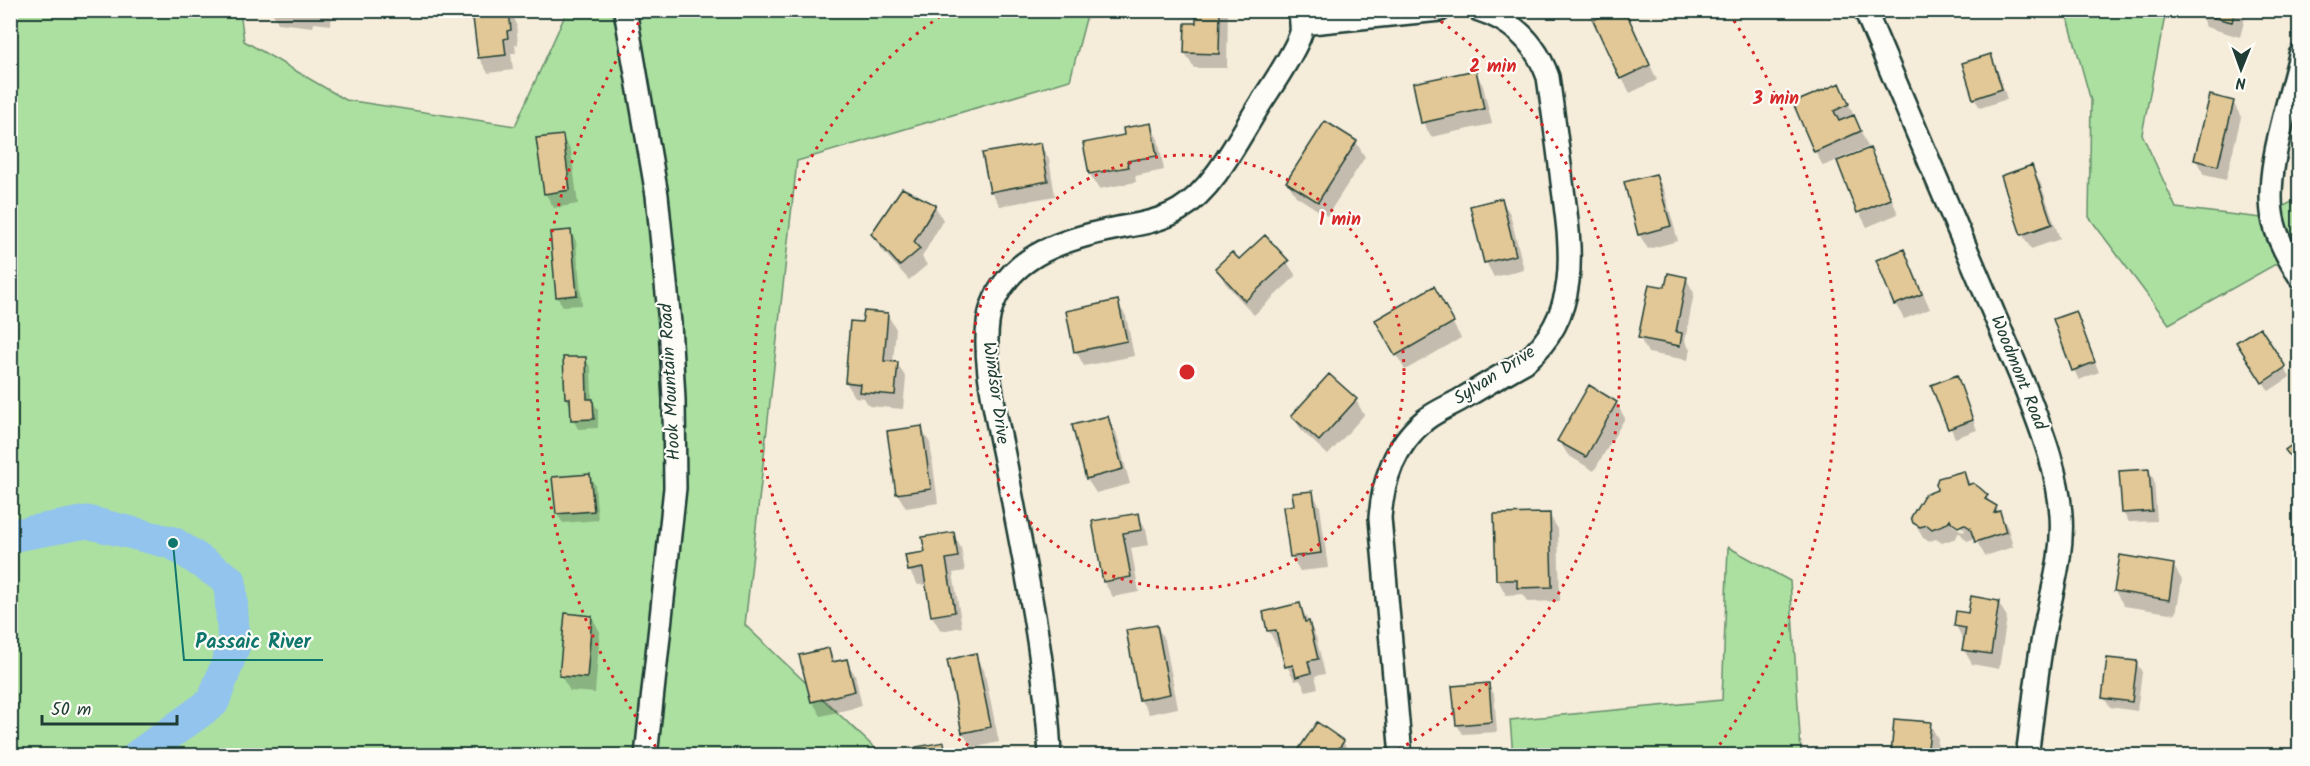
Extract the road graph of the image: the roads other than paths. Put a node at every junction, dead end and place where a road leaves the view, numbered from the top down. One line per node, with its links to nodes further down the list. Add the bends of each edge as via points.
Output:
1 (625, 10): 8 (street, Hook Mountain Road, via 657,195 674,400 675,488)
2 (1440, 10): 5 (street)
3 (1479, 10): 10 (street, Sylvan Drive, via 1503,20 1527,39 1548,77 1569,238 1570,275 1558,318 1539,348 1525,362 1426,419 1408,437 1386,476 1380,518)
4 (1865, 10): 11 (street, Woodmont Road, via 2025,387 2056,479 2061,540)
5 (1300, 17): 9 (street, Windsor Drive, via 1301,32 1281,72 1200,193 1181,209 1156,221 1088,236 1036,254 1010,275 991,308 987,338 992,388 1041,660)
6 (2300, 56): 7 (street, via 2274,166 2271,200 2280,242)
7 (2300, 277)
8 (646, 756)
9 (1050, 756)
10 (1401, 756)
11 (2027, 756)

